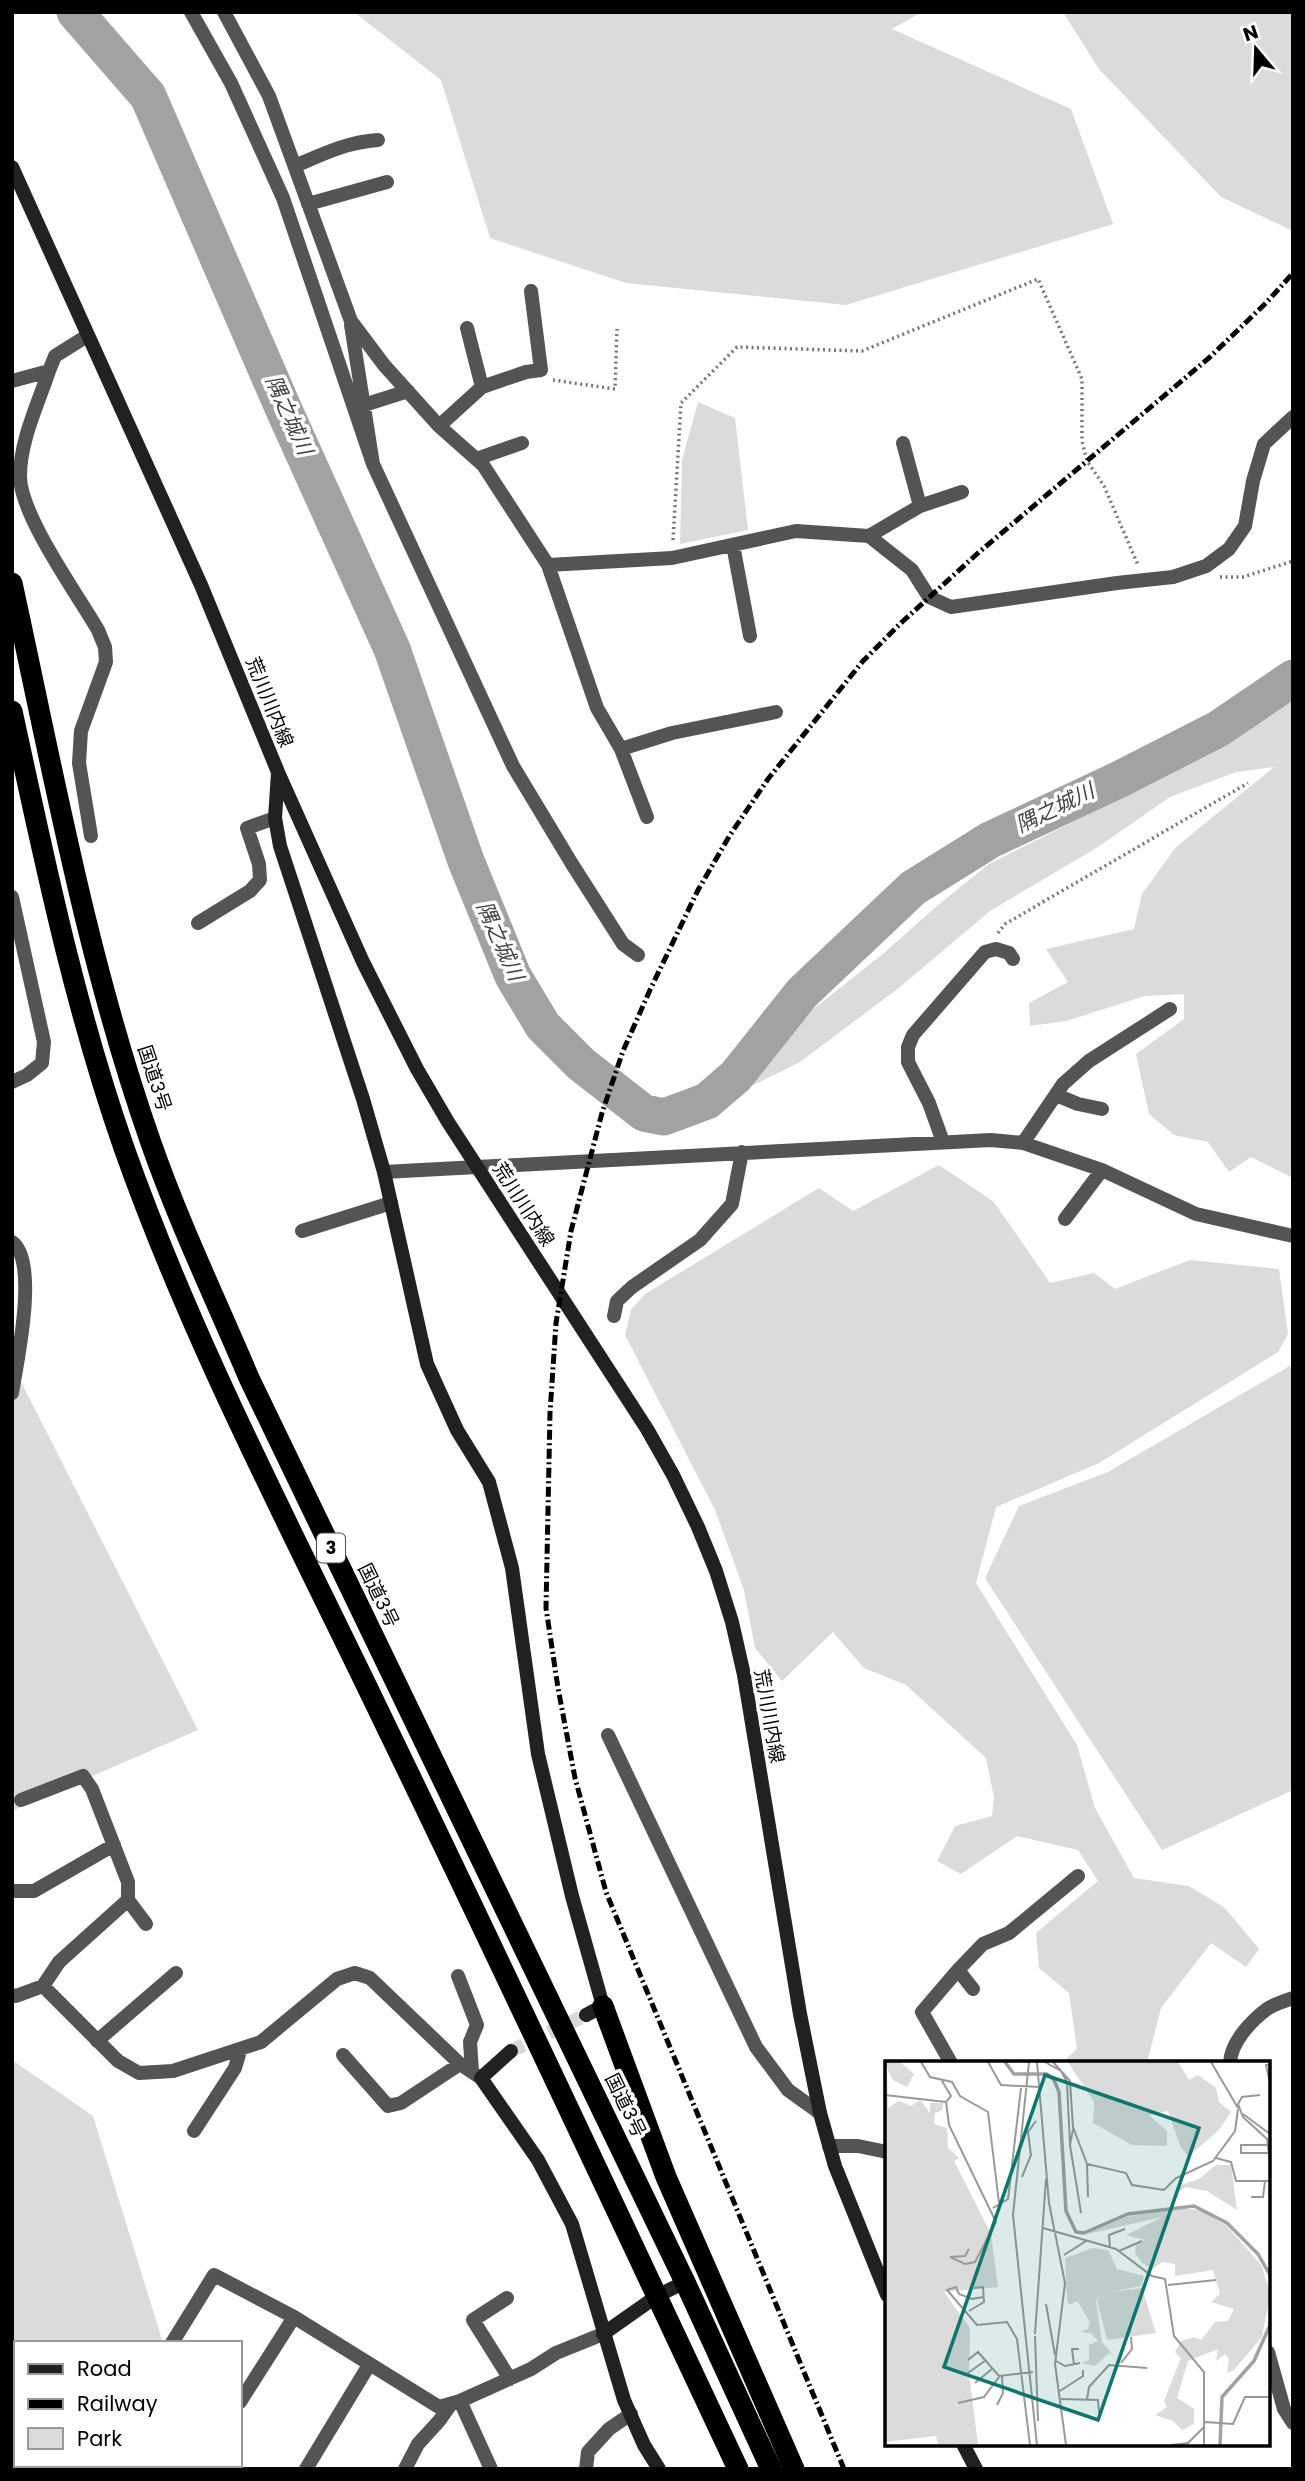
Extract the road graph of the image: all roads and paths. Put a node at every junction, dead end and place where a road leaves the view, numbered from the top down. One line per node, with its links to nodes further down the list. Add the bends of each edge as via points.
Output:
1 (191, 12): 24 (street, via 231,83 283,198)
2 (224, 12): 4 (street, via 270,96)
3 (378, 141): 4 (street, via 340,146)
4 (295, 166): 7 (street)
5 (12, 167): 12 (main road, 荒川川内線)
6 (387, 182): 7 (street)
7 (309, 204): 9 (street)
8 (531, 291): 13 (street)
9 (351, 321): 17 (street); 18 (street)
10 (467, 328): 16 (street)
11 (617, 329): 13 (path, via 615,389 551,379)
12 (87, 336): 14 (street, via 55,356); 39 (main road, 荒川川内線, via 201,585)
13 (541, 370): 16 (street)
14 (49, 371): 15 (street); 43 (street, via 24,446 20,477 36,527 105,647 106,662 81,732 79,763)
15 (12, 381)
16 (482, 387): 20 (street)
17 (408, 391): 18 (street); 20 (street)
18 (364, 405): 24 (street)
19 (1293, 417): 33 (street, via 1264,444 1245,526 1229,549 1206,566)
20 (439, 426): 23 (street)
21 (522, 443): 23 (street)
22 (903, 443): 26 (street)
23 (475, 459): 31 (street)
24 (373, 464): 47 (street, via 513,766 624,944)
25 (962, 492): 26 (street)
26 (920, 506): 27 (street)
27 (869, 536): 28 (street, via 796,531); 33 (street, via 912,570 929,597 951,607)
28 (733, 545): 29 (street); 35 (street)
29 (672, 558): 31 (street); 33 (path, via 681,403 737,347 862,351 1038,279 1082,379 1082,441 1087,461 1104,486)
30 (1293, 561): 32 (path, via 1243,577)
31 (548, 565): 38 (street, via 597,708)
32 (1208, 577)
33 (1144, 580)
34 (12, 583): 92 (highway, 国道3号 / 3, via 85,922 152,1143 249,1378)
35 (750, 636)
36 (12, 711): 94 (highway, 3, via 59,928 89,1041 168,1262 230,1402)
37 (776, 712): 38 (street, via 672,733)
38 (621, 749): 41 (street)
39 (278, 772): 42 (main road); 88 (main road, 荒川川内線, via 417,1069 647,1429 716,1571 744,1675)
40 (1248, 783): 46 (path, via 1005,925)
41 (646, 817)
42 (275, 818): 45 (street, via 247,828 261,880); 57 (main road)
43 (91, 836)
44 (12, 897): 50 (street, via 44,1042 42,1063)
45 (198, 923)
46 (985, 952): 48 (street, via 996,949); 53 (street, via 913,1035 908,1047 908,1062)
47 (638, 954)
48 (1013, 959)
49 (1170, 1009): 51 (street, via 1088,1060)
50 (12, 1082)
51 (1056, 1095): 52 (street); 54 (street)
52 (1102, 1109)
53 (943, 1142): 54 (street); 55 (street)
54 (1023, 1143): 56 (street)
55 (742, 1152): 57 (street); 64 (street, via 732,1204 700,1240 617,1301)
56 (1102, 1170): 59 (street); 61 (street, via 1196,1214)
57 (384, 1172): 58 (main road)
58 (391, 1203): 60 (street); 80 (main road, via 427,1364 457,1430 489,1482 512,1568 538,1754)
59 (1065, 1219)
60 (302, 1231)
61 (1293, 1236)
62 (12, 1242): 63 (street, via 25,1266)
63 (19, 1301): 65 (street)
64 (614, 1316)
65 (12, 1393)
66 (608, 1735): 88 (street, via 755,2047 788,2090)
67 (20, 1800): 68 (street, via 83,1776)
68 (114, 1845): 70 (street, via 34,1891); 71 (street, via 128,1882)
69 (1079, 1876): 73 (street, via 1009,1933 983,1944)
70 (12, 1891)
71 (128, 1900): 72 (street); 76 (street, via 59,1962)
72 (146, 1924)
73 (958, 1970): 77 (street); 85 (street, via 922,2012)
74 (176, 1973): 81 (street)
75 (458, 1976): 87 (street, via 477,2025 470,2042)
76 (43, 1986): 78 (street); 81 (street)
77 (973, 1989)
78 (12, 1995)
79 (1293, 1998): 86 (street, via 1268,2008 1244,2031)
80 (594, 2011): 114 (highway)
81 (97, 2041): 82 (street, via 139,2073 173,2071)
82 (240, 2051): 87 (street, via 261,2042 337,1979 355,1973 370,1978); 89 (street)
83 (512, 2051): 87 (main road)
84 (343, 2055): 87 (street, via 388,2106)
85 (950, 2061)
86 (1230, 2061)
87 (471, 2071): 97 (main road, via 538,2160 572,2224)
88 (820, 2113): 90 (main road, 荒川川内線)
89 (194, 2131)
90 (829, 2146): 91 (street); 93 (main road, 荒川川内線)
91 (885, 2152)
92 (685, 2282): 94 (main road); 113 (highway, 国道3号 / 3)
93 (885, 2290)
94 (657, 2296): 97 (main road); 112 (highway, 3)
95 (507, 2298): 101 (street, via 473,2320)
96 (294, 2317): 98 (street, via 214,2275); 100 (street); 102 (street)
97 (603, 2334): 101 (street); 104 (main road)
98 (173, 2341)
99 (1270, 2359): 105 (street, via 1284,2409)
100 (369, 2365): 103 (street, via 439,2407); 107 (street)
101 (510, 2379): 103 (street)
102 (242, 2399)
103 (455, 2403): 108 (street, via 418,2444); 109 (street)
104 (631, 2414): 110 (street, via 588,2452); 111 (main road)
105 (1293, 2423)
106 (964, 2446): 115 (main road)
107 (306, 2469)
108 (405, 2469)
109 (491, 2469)
110 (586, 2469)
111 (659, 2469)
112 (738, 2469)
113 (771, 2469)
114 (794, 2469)
115 (976, 2469)

